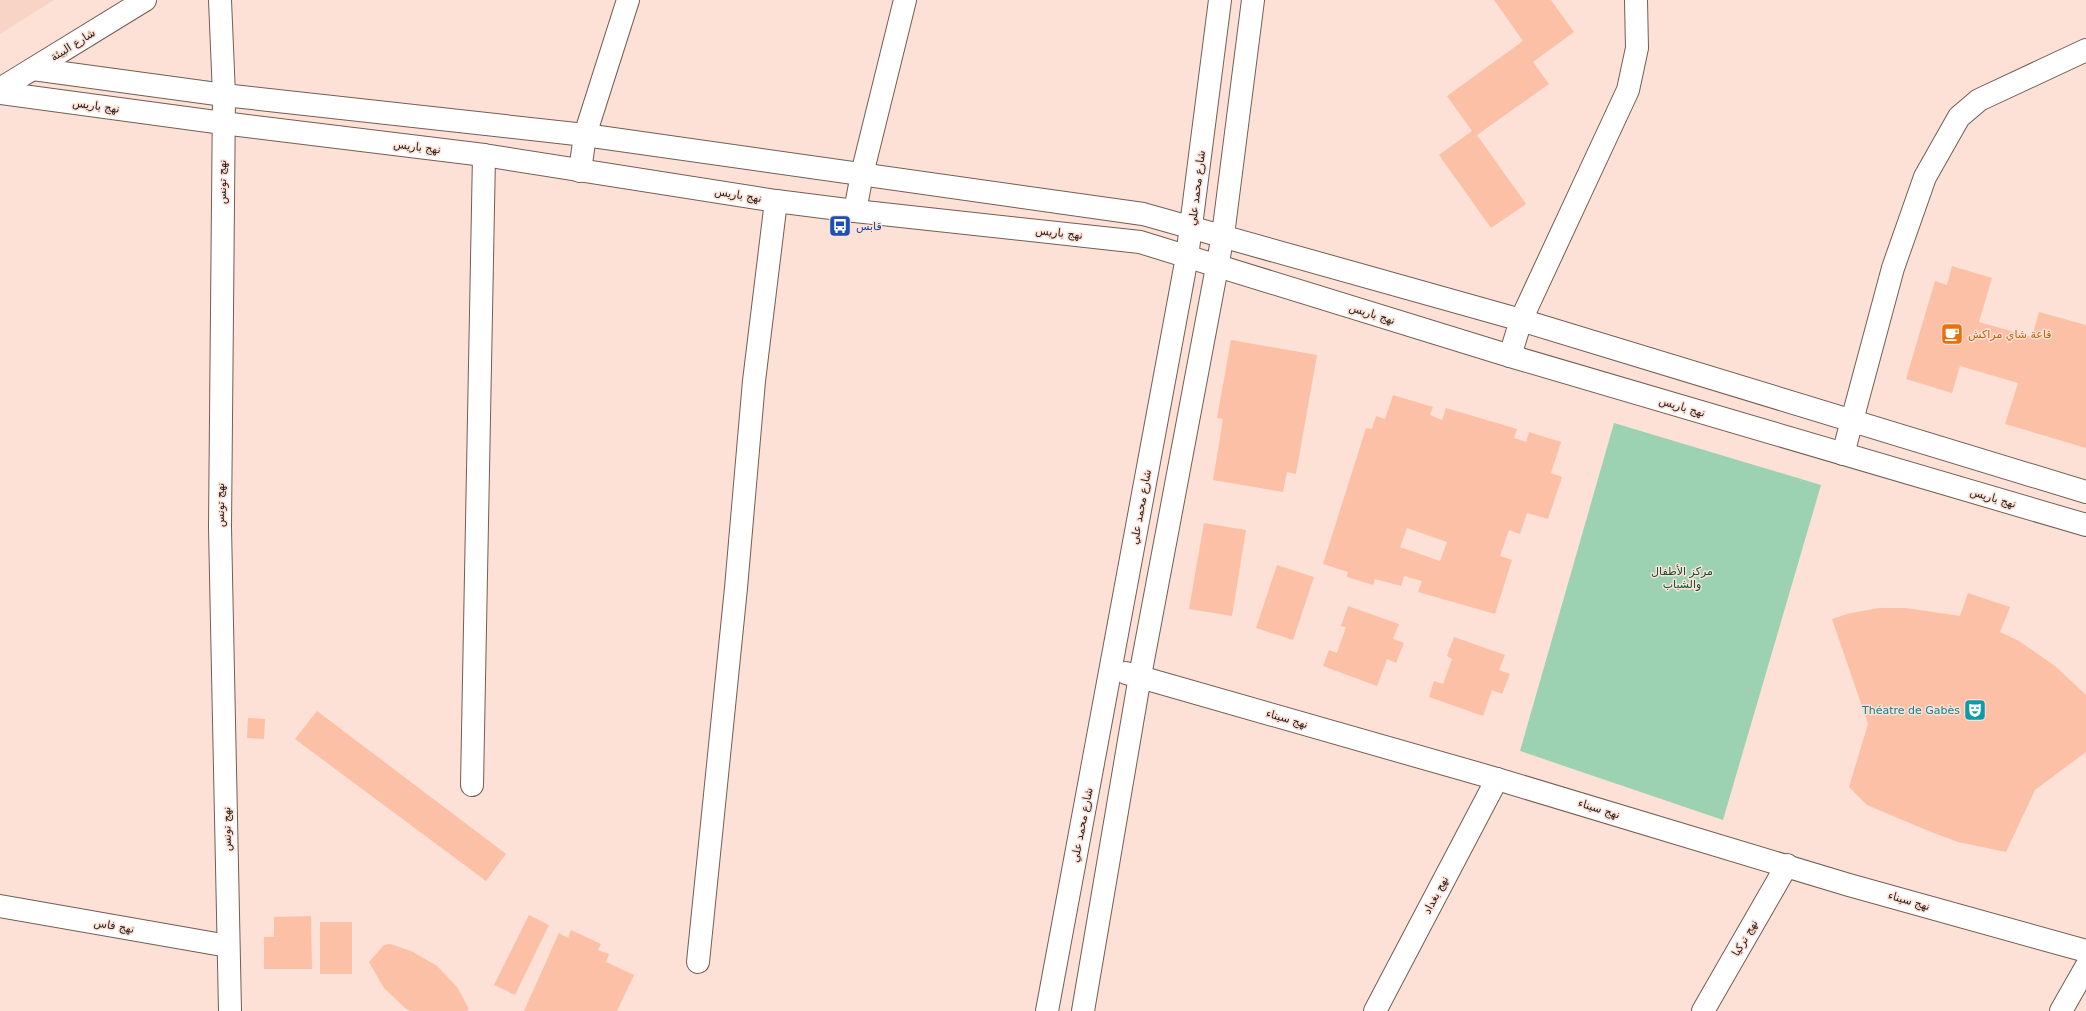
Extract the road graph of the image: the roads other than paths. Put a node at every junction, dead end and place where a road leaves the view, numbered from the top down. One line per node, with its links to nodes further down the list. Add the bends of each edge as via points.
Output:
1 (146, 0): 9 (street, شارع البيئة)
2 (220, 0): 12 (street, نهج تونس)
3 (628, 0): 14 (street)
4 (905, 0): 17 (street)
5 (1220, 0): 20 (street, شارع محمد علي)
6 (1254, 0): 21 (street)
7 (1636, 0): 24 (street, via 1637,48 1628,90)
8 (2086, 50): 26 (street, via 1979,100 1959,117 1925,177 1893,268)
9 (33, 69): 10 (street, شارع البيئة); 12 (street)
10 (0, 89)
11 (0, 93): 13 (street, نهج باريس)
12 (224, 95): 13 (street, نهج تونس); 14 (street)
13 (222, 123): 15 (street, نهج باريس); 36 (street, نهج تونس, via 220,527)
14 (585, 136): 16 (street); 17 (street)
15 (484, 155): 16 (street, نهج باريس); 33 (street)
16 (580, 171): 18 (street, نهج باريس)
17 (862, 174): 19 (street); 20 (street, via 1143,214)
18 (776, 201): 19 (street, نهج باريس); 38 (street, via 754,381)
19 (856, 211): 22 (street, نهج باريس, via 1140,242)
20 (1192, 226): 21 (street); 22 (street, شارع محمد علي)
21 (1223, 235): 23 (street); 24 (street)
22 (1187, 257): 23 (street, نهج باريس); 30 (street, شارع محمد علي)
23 (1217, 266): 25 (street, نهج باريس); 31 (street)
24 (1521, 320): 25 (street); 26 (street)
25 (1510, 356): 27 (street, نهج باريس)
26 (1852, 421): 27 (street); 28 (street)
27 (1843, 454): 29 (street, نهج باريس)
28 (2086, 492)
29 (2086, 525)
30 (1111, 668): 31 (street, نهج سيناء); 41 (street, شارع محمد علي)
31 (1140, 676): 32 (street, نهج سيناء); 42 (street)
32 (1497, 779): 34 (street, نهج سيناء); 43 (street, نهج بغداد)
33 (472, 785)
34 (1787, 865): 37 (street, نهج سيناء, via 1849,885); 44 (street, نهج تركيا)
35 (0, 906): 36 (street, نهج فاس)
36 (228, 946): 40 (street, نهج تونس)
37 (2086, 951)
38 (698, 962)
39 (2086, 967): 45 (street)
40 (230, 1011)
41 (1047, 1011)
42 (1083, 1011)
43 (1375, 1011)
44 (1703, 1011)
45 (2061, 1011)

